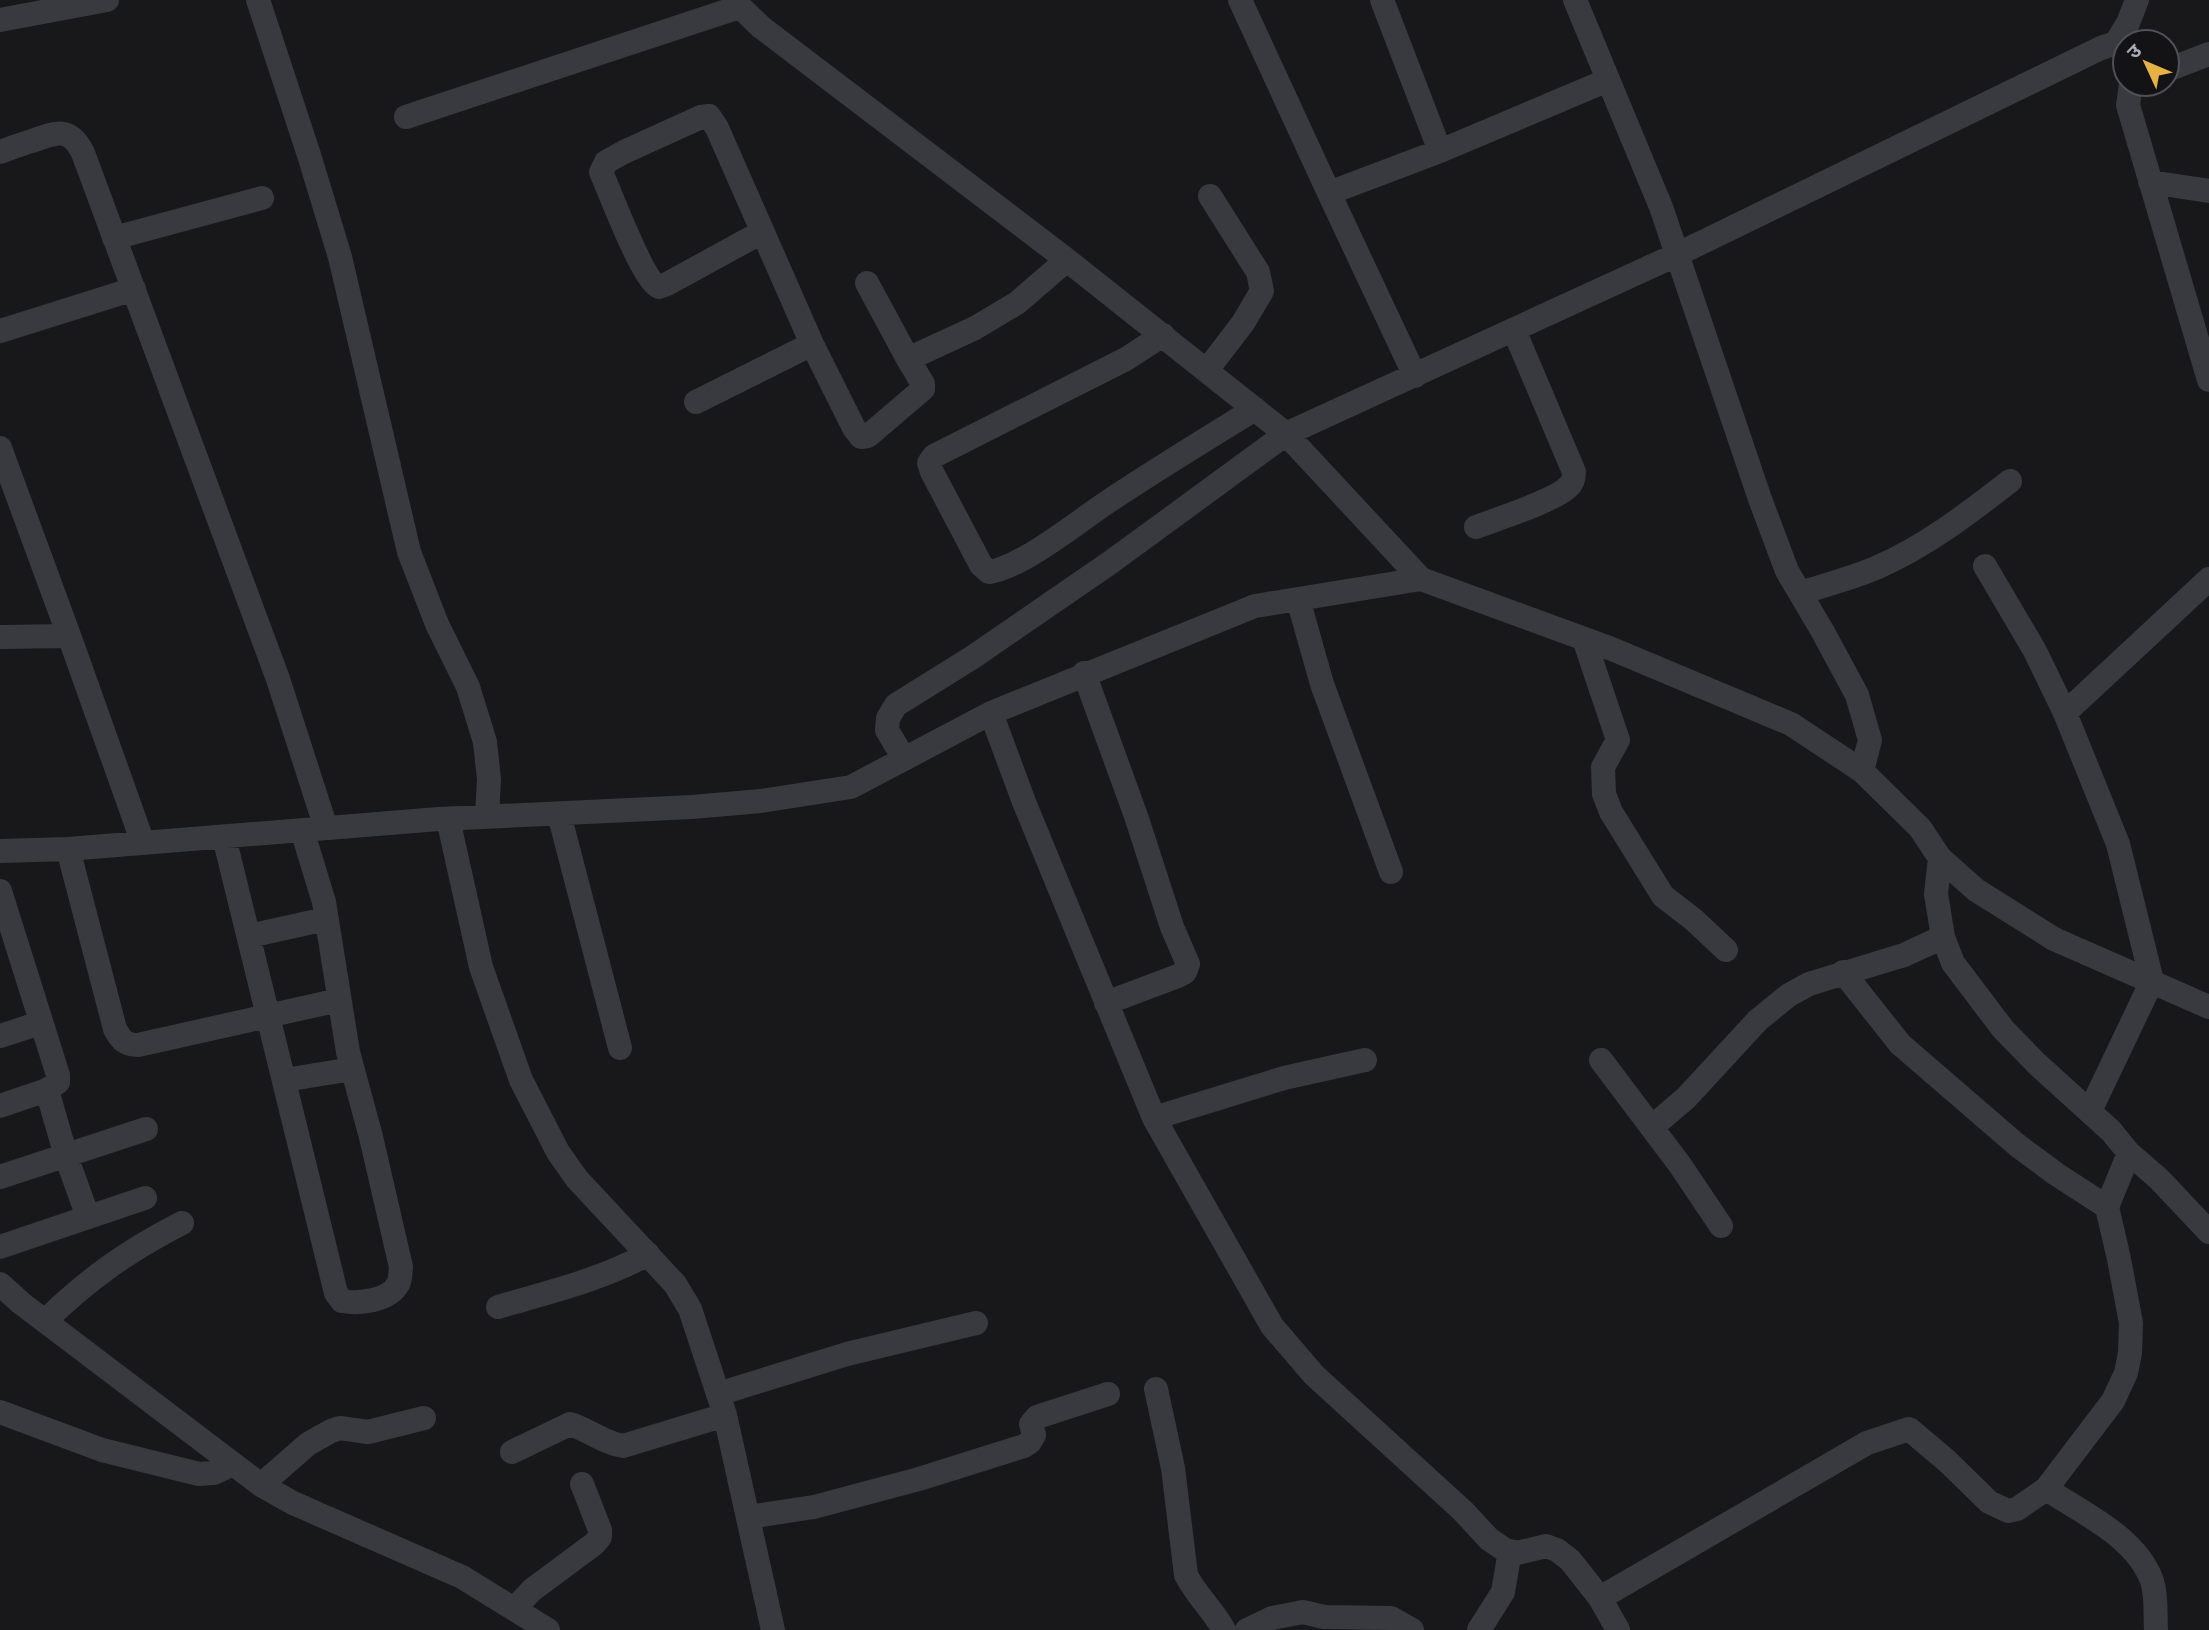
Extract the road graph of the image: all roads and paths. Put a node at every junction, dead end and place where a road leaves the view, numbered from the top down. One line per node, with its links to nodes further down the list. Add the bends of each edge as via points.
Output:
1 (107, 0): 9 (street)
2 (258, 0): 58 (street, via 340,257 409,552 468,687 485,742)
3 (1240, 0): 22 (street)
4 (1382, 0): 18 (street)
5 (1575, 0): 15 (street)
6 (2116, 0): 10 (street)
7 (2137, 0): 11 (street)
8 (736, 4): 17 (street); 28 (street)
9 (0, 20)
10 (2119, 28)
11 (2127, 28)
12 (2111, 48): 27 (street, via 2101,48)
13 (2209, 54): 14 (street)
14 (2181, 65)
15 (1608, 80): 18 (street); 27 (street)
16 (2128, 98): 20 (street)
17 (406, 117)
18 (1440, 151): 22 (street)
19 (0, 152): 26 (street, via 54,133 68,134 78,142)
20 (2150, 182): 21 (street); 38 (street)
21 (2209, 191)
22 (1329, 193): 37 (street)
23 (1210, 196): 36 (street, via 1258,272 1262,291)
24 (262, 198): 26 (street)
25 (762, 232): 25 (street, via 709,116 624,152 601,172 653,285 659,287); 34 (street)
26 (114, 238): 30 (street)
27 (1676, 255): 31 (street); 48 (street, via 1764,511)
28 (1067, 260): 33 (street); 35 (street, via 1017,303)
29 (867, 283): 35 (street)
30 (134, 289): 32 (street); 61 (street, via 278,679)
31 (1514, 330): 37 (street); 44 (street, via 1574,472 1573,480 1548,499)
32 (0, 331)
33 (1163, 335): 36 (street); 40 (street, via 1126,359 934,456 929,463 932,472 989,572 1009,566 1068,531)
34 (812, 344): 35 (street, via 861,437 923,389); 39 (street)
35 (908, 359)
36 (1207, 370): 40 (street)
37 (1415, 376): 41 (street)
38 (2209, 380)
39 (696, 402)
40 (1255, 409): 41 (street)
41 (1286, 435): 46 (street); 56 (street, via 1111,562 896,705 888,718)
42 (0, 448): 50 (street)
43 (2010, 481): 48 (street, via 1974,510 1906,552 1877,567)
44 (1476, 527)
45 (1986, 566): 55 (street)
46 (1421, 579): 49 (street); 52 (street)
47 (2209, 579): 55 (street)
48 (1800, 593): 57 (street, via 1857,695 1870,740)
49 (1298, 599): 53 (street, via 1255,606); 67 (street, via 1322,684)
50 (69, 636): 51 (street); 63 (street)
51 (0, 637)
52 (1584, 639): 57 (street, via 1791,724); 72 (street, via 1618,740 1603,767 1604,794 1611,812 1663,896)
53 (1084, 673): 54 (street); 76 (street, via 1188,964 1178,976)
54 (991, 713): 56 (street); 76 (street)
55 (2065, 713): 74 (street, via 2118,844)
56 (895, 744): 59 (street, via 851,787 761,801)
57 (1863, 771): 66 (street, via 1920,828)
58 (488, 797): 59 (street); 60 (street)
59 (559, 814): 81 (street)
60 (448, 819): 61 (street); 102 (street, via 481,967 521,1080 577,1179)
61 (314, 829): 62 (street); 69 (street)
62 (223, 837): 63 (street); 70 (street)
63 (142, 843): 64 (street)
64 (68, 849): 65 (street); 78 (street, via 120,1039 138,1045)
65 (0, 851)
66 (1940, 858): 71 (street, via 1936,894); 74 (street, via 1976,890 2054,939)
67 (1391, 872)
68 (0, 891): 79 (street)
69 (326, 919): 70 (street); 75 (street)
70 (249, 936): 78 (street)
71 (1944, 937): 73 (street, via 1903,955); 88 (street, via 1953,963 2003,1029)
72 (1726, 950)
73 (1843, 972): 90 (street, via 1789,995 1758,1020 1686,1098); 96 (street, via 1900,1044 2017,1144)
74 (2152, 982): 77 (street); 88 (street)
75 (339, 1000): 78 (street); 84 (street)
76 (1106, 1003): 89 (street)
77 (2209, 1007)
78 (270, 1017): 85 (street)
79 (40, 1023): 80 (street); 86 (street, via 58,1074 58,1082)
80 (0, 1036)
81 (620, 1048)
82 (1365, 1060): 89 (street, via 1284,1078)
83 (1601, 1060): 90 (street)
84 (352, 1069): 85 (street); 85 (street, via 401,1267 400,1282 392,1292 355,1303 342,1301 336,1293)
85 (285, 1080)
86 (47, 1090): 87 (street); 93 (street)
87 (0, 1105)
88 (2090, 1111): 92 (street)
89 (1154, 1118): 118 (street, via 1272,1326 1314,1375 1489,1539)
90 (1652, 1127): 99 (street)
91 (146, 1129): 93 (street)
92 (2129, 1153): 96 (street); 100 (street)
93 (66, 1156): 94 (street); 97 (street)
94 (0, 1177)
95 (145, 1199): 97 (street)
96 (2107, 1207): 116 (street, via 2131,1323 2126,1373 2113,1401)
97 (88, 1217): 101 (street)
98 (182, 1223): 105 (street, via 106,1267)
99 (1721, 1226)
100 (2209, 1232)
101 (0, 1247)
102 (648, 1254): 104 (street, via 590,1280); 109 (street, via 690,1309)
103 (0, 1284): 105 (street)
104 (498, 1307)
105 (45, 1321): 113 (street)
106 (976, 1323): 109 (street, via 847,1354)
107 (1156, 1389): 123 (street, via 1173,1468 1186,1575)
108 (1108, 1394): 117 (street, via 1037,1417 1031,1424 1034,1435 1024,1446 814,1507)
109 (722, 1404): 112 (street, via 624,1446 570,1424); 117 (street)
110 (0, 1412): 113 (street, via 102,1450 199,1474)
111 (424, 1418): 115 (street, via 368,1432 340,1427 308,1444)
112 (512, 1452)
113 (233, 1464): 115 (street)
114 (582, 1484): 120 (street, via 600,1537)
115 (261, 1485): 120 (street, via 462,1577)
116 (2046, 1489): 119 (street, via 2008,1511 1989,1502 1909,1429 1867,1443); 128 (street, via 2108,1529 2138,1557 2152,1582)
117 (748, 1517): 122 (street)
118 (1510, 1551): 119 (street, via 1546,1546 1557,1550); 126 (street, via 1503,1592)
119 (1600, 1598): 127 (street)
120 (514, 1609): 121 (street)
121 (548, 1630)
122 (773, 1630)
123 (1224, 1630)
124 (1247, 1630): 125 (street, via 1272,1618 1303,1612 1324,1617 1391,1618)
125 (1412, 1630)
126 (1479, 1630)
127 (1618, 1630)
128 (2156, 1630)

